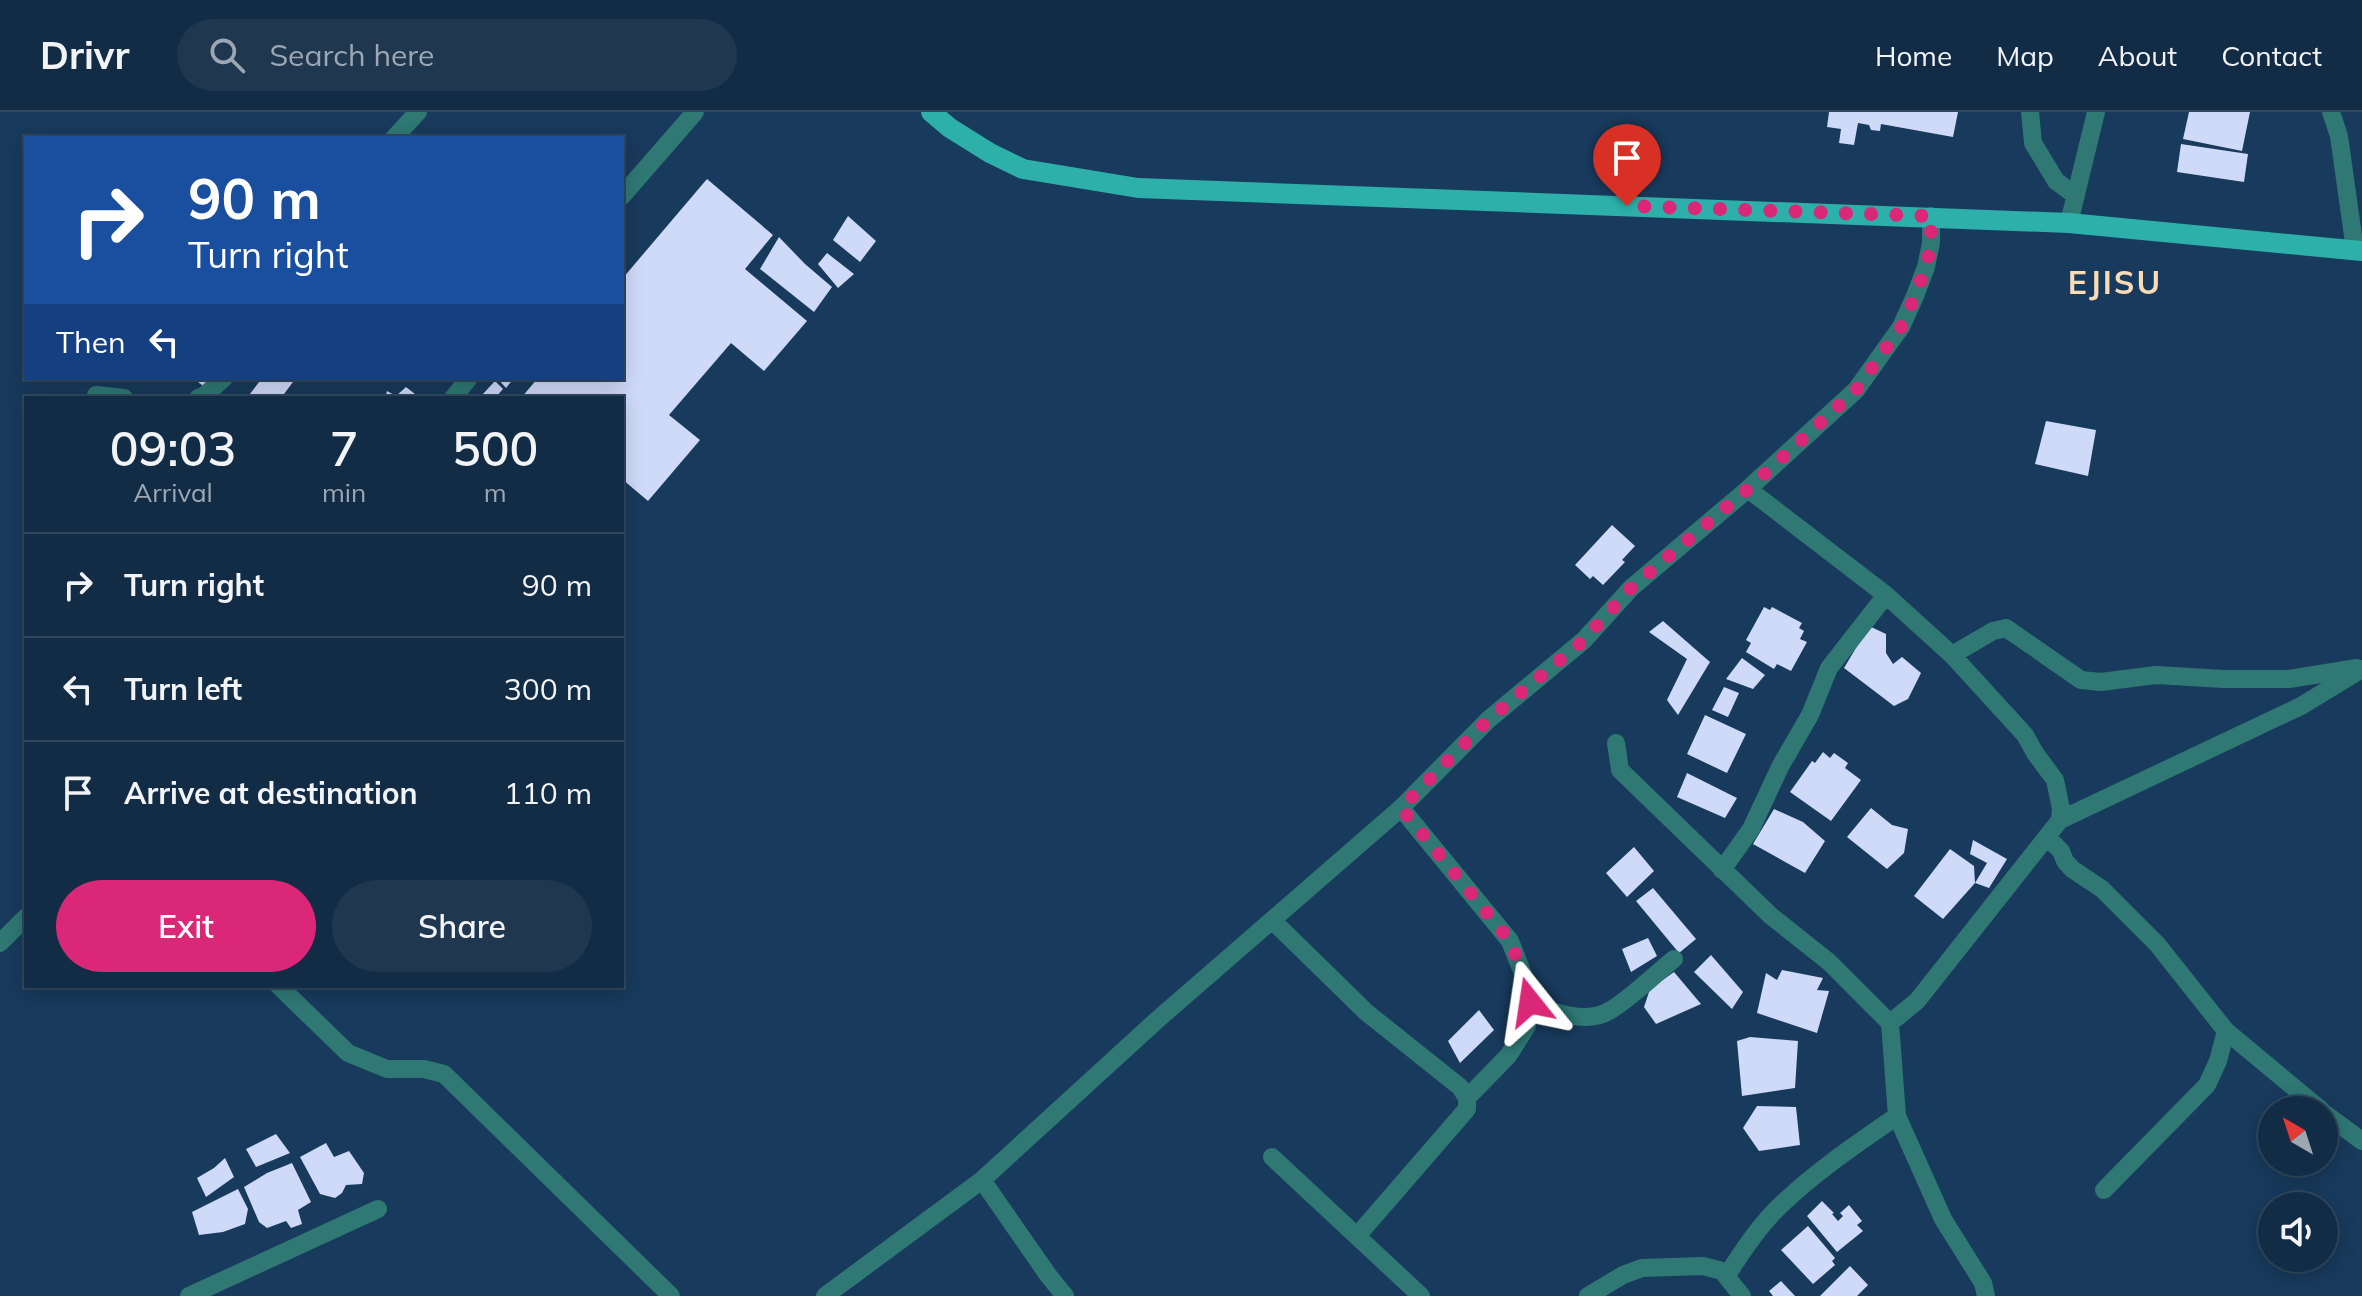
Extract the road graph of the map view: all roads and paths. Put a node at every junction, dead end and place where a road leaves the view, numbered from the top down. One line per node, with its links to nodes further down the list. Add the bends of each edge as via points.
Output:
1 (418, 112): 7 (street)
2 (695, 112): 8 (street)
3 (931, 112): 10 (main road, via 1023,169 1138,188)
4 (2030, 112): 9 (street, via 2033,143 2056,181)
5 (2096, 112): 9 (street)
6 (2331, 112): 12 (street)
7 (396, 136)
8 (624, 194)
9 (2076, 196): 11 (street)
10 (1931, 216): 11 (main road); 19 (street, via 1926,267 1901,327 1856,390)
11 (2069, 223): 12 (main road)
12 (2358, 250)
13 (222, 380): 17 (street)
14 (467, 380): 18 (street)
15 (96, 395): 16 (street)
16 (105, 396)
17 (203, 396)
18 (455, 396)
19 (1748, 489): 20 (street); 24 (street, via 1631,588 1584,640 1488,720)
20 (1886, 595): 21 (street); 27 (street, via 1829,668 1751,829)
21 (1952, 655): 22 (street, via 2006,628 2081,680 2156,675 2289,679); 25 (street, via 2025,735 2055,780)
22 (2362, 668): 25 (street, via 2268,723)
23 (1616, 743): 27 (street, via 1620,770)
24 (1401, 808): 29 (street); 33 (street, via 1510,941)
25 (2060, 820): 26 (street)
26 (2047, 837): 34 (street, via 1917,1001); 35 (street, via 2072,869 2102,889 2157,944)
27 (1722, 870): 34 (street, via 1829,962)
28 (24, 919): 30 (street)
29 (1272, 920): 37 (street, via 1366,1012); 42 (street)
30 (0, 943)
31 (1674, 959): 33 (street, via 1600,1015 1567,1014)
32 (281, 988): 48 (street, via 348,1053 387,1069 444,1074)
33 (1530, 1002): 37 (street, via 1527,1026 1508,1056)
34 (1890, 1023): 38 (street)
35 (2226, 1031): 36 (street); 43 (street, via 2207,1085)
36 (2304, 1096)
37 (1467, 1098): 45 (street, via 1467,1109)
38 (1897, 1116): 46 (street, via 1782,1203); 54 (street, via 1943,1219)
39 (2338, 1123): 40 (street)
40 (2362, 1141)
41 (1272, 1157): 45 (street)
42 (982, 1180): 49 (street); 50 (street)
43 (2104, 1190)
44 (378, 1209): 47 (street)
45 (1357, 1236): 51 (street)
46 (1727, 1275): 52 (street, via 1703,1266 1642,1268); 53 (street)
47 (189, 1296)
48 (671, 1296)
49 (825, 1296)
50 (1065, 1296)
51 (1421, 1296)
52 (1588, 1296)
53 (1742, 1296)
54 (1986, 1296)

